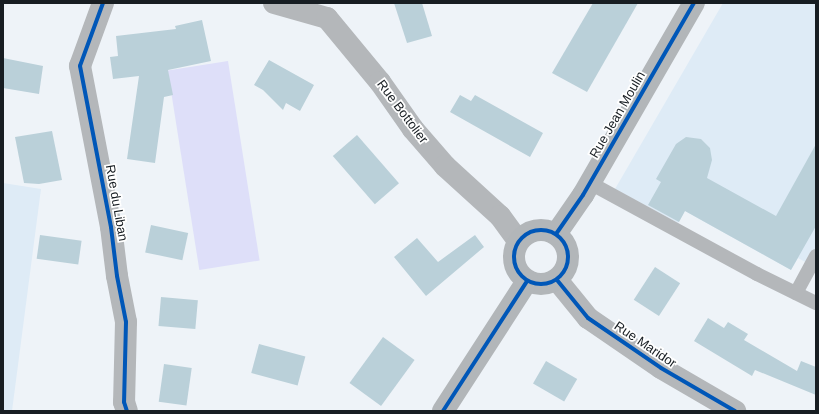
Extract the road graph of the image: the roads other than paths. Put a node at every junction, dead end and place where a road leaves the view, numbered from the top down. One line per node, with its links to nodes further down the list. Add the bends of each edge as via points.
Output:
1 (103, 3): 13 (street, Rue du Liban, via 80,66 111,227 126,322 124,402)
2 (274, 3): 4 (street, Rue Bottolier)
3 (694, 3): 5 (main road, Rue Jean Moulin)
4 (329, 11): 7 (street, Rue Bottolier, via 413,129 445,166 500,216)
5 (590, 183): 6 (main road, Rue Jean Moulin); 11 (lane)
6 (556, 234): 7 (main road, via 540,230 524,235); 9 (main road, via 565,244 569,257 563,274)
7 (518, 241): 10 (main road, via 513,259 520,275)
8 (816, 256): 11 (lane)
9 (557, 280): 10 (main road, via 542,285); 15 (street, Rue Maridor, via 588,318 661,368)
10 (527, 281): 14 (main road)
11 (796, 293): 12 (lane)
12 (816, 303)
13 (127, 411)
14 (442, 411)
15 (735, 411)

